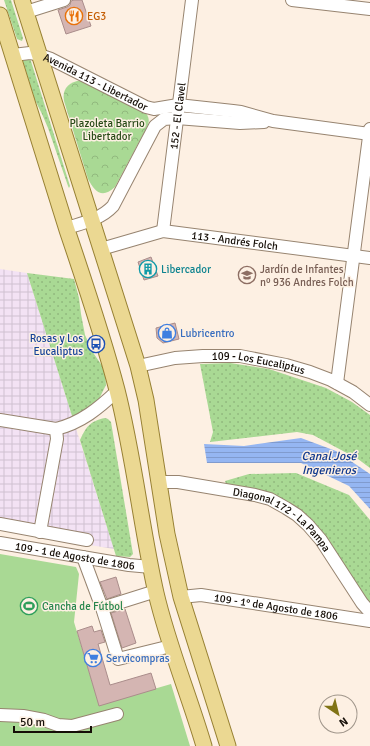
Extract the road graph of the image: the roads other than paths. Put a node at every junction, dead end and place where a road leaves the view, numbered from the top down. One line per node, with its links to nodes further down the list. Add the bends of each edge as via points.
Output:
1 (64, 0): 4 (street)
2 (192, 0): 9 (street, 152 - El Clavel)
3 (292, 0): 5 (street)
4 (24, 6): 7 (main road)
5 (370, 9)
6 (0, 15): 8 (main road)
7 (39, 54): 8 (street, Avenida 113 - Libertador); 9 (street, Avenida 113 - Libertador, via 146,107 154,109); 13 (main road)
8 (13, 55): 14 (main road)
9 (178, 105): 10 (street, 152 - El Clavel); 11 (street, Avenida 113 - Libertador, via 241,112)
10 (177, 118): 11 (street, Avenida 113 - Libertador, via 240,123); 13 (street, Avenida 113 - Libertador, via 164,119 155,126 113,206 103,215); 15 (street, 152 - El Clavel)
11 (273, 121): 12 (street, Avenida 113 - Libertador)
12 (370, 132): 17 (street)
13 (91, 220): 14 (street, Avenida 113 - Libertador); 16 (main road)
14 (67, 228): 21 (main road)
15 (163, 231): 16 (street, 113 - Andrés Folch); 17 (street, 113 - Andrés Folch)
16 (101, 249): 19 (main road)
17 (353, 255): 18 (street, 113 - Andrés Folch); 20 (street)
18 (370, 258)
19 (138, 366): 20 (street, 109 - Los Eucaliptus, via 175,358 240,356 286,365); 25 (main road, via 146,400)
20 (336, 383): 22 (street, 109 - Los Eucaliptus)
21 (117, 391): 24 (street, via 90,414); 31 (main road)
22 (369, 401)
23 (0, 420): 24 (street)
24 (56, 429): 27 (street, via 57,439)
25 (158, 482): 33 (main road); 35 (street, Diagonal 172 - La Pampa, via 178,482 255,495 270,499 286,508 297,515 321,540)
26 (0, 524): 27 (street)
27 (40, 532): 28 (street)
28 (87, 540)
29 (0, 543): 30 (street, 109 - 1 de Agosto de 1806)
30 (83, 557): 31 (street, 109 - 1 de Agosto de 1806); 34 (street)
31 (150, 567): 32 (main road)
32 (156, 591): 34 (street); 37 (main road)
33 (181, 597): 36 (street, 109 - 1° de Agosto de 1806, via 201,595); 41 (main road)
34 (102, 608): 37 (street, via 118,659)
35 (370, 612)
36 (370, 621)
37 (171, 646): 40 (main road)
38 (117, 714): 39 (street, via 72,726 23,716)
39 (0, 715)
40 (204, 746)
41 (228, 746)

